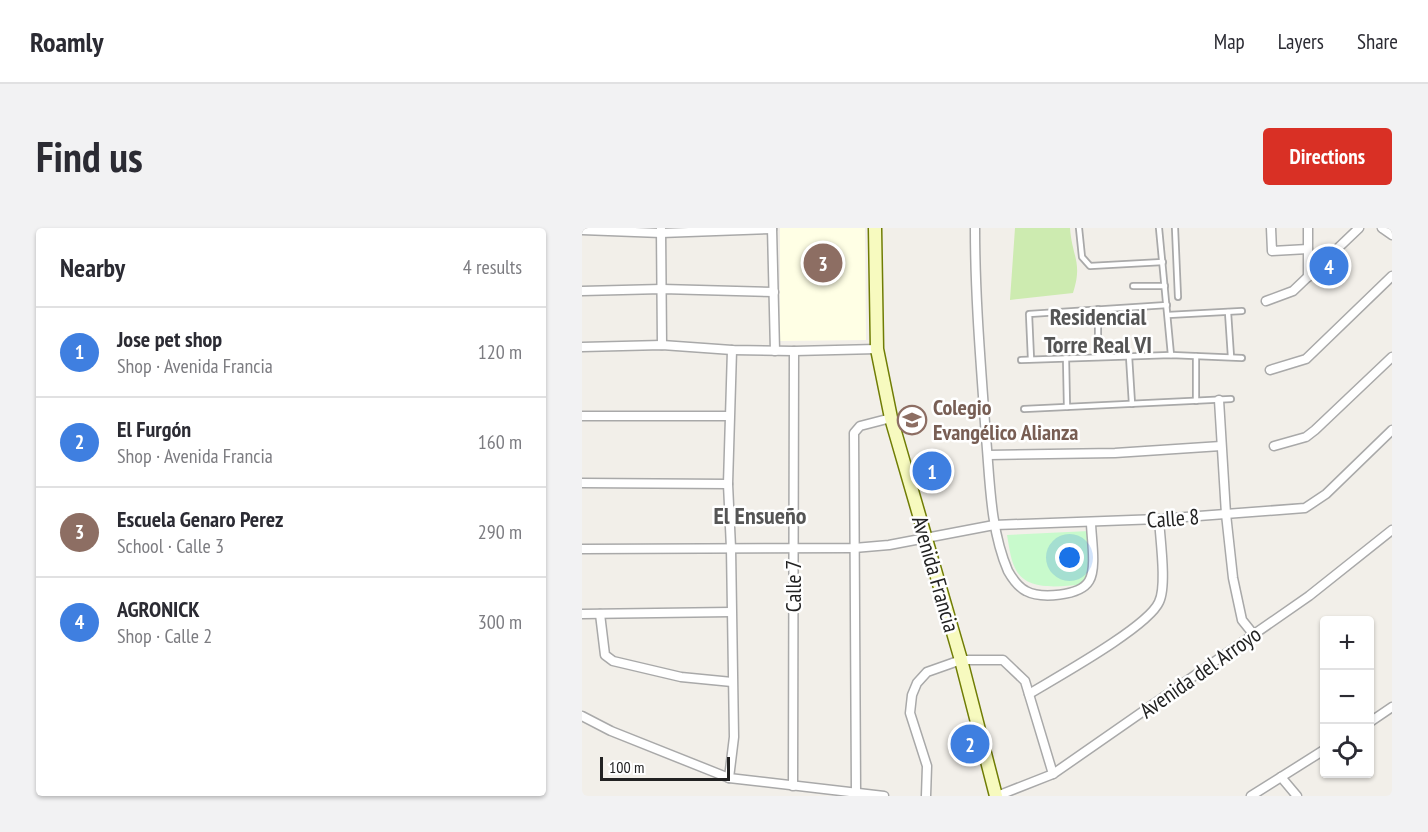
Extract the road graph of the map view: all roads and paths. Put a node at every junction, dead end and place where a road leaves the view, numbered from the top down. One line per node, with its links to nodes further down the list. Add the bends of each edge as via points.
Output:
1 (772, 228): 13 (street); 23 (street)
2 (875, 228): 33 (main road, Avenida Francia)
3 (975, 228): 60 (street, via 975,290)
4 (1079, 228): 16 (lane, via 1082,257 1090,266)
5 (1159, 228): 16 (lane)
6 (1175, 228): 24 (lane)
7 (1271, 228): 15 (street, via 1272,251)
8 (1308, 228): 15 (street)
9 (1359, 228): 18 (street)
10 (1382, 228): 14 (street)
11 (600, 229): 12 (street); 13 (street)
12 (582, 230)
13 (661, 231): 21 (street)
14 (1392, 235)
15 (1308, 249): 18 (street)
16 (1163, 262): 20 (lane)
17 (1392, 276): 47 (street, via 1305,359)
18 (1308, 277): 25 (street, via 1293,291)
19 (1133, 286): 20 (lane)
20 (1165, 286): 26 (lane)
21 (662, 289): 22 (street); 23 (street); 31 (street)
22 (582, 291)
23 (774, 292): 35 (street)
24 (1178, 297)
25 (1266, 301)
26 (1167, 305): 27 (lane); 30 (lane)
27 (1098, 309): 40 (lane); 45 (lane, via 1029,314)
28 (1242, 311): 29 (lane)
29 (1228, 312): 30 (lane); 41 (lane)
30 (1168, 315): 37 (lane)
31 (662, 345): 32 (street); 34 (street)
32 (582, 347)
33 (877, 349): 36 (street); 56 (main road, Avenida Francia)
34 (732, 350): 35 (street); 55 (street)
35 (775, 351): 36 (street)
36 (794, 351): 70 (street, Calle 7)
37 (1172, 355): 38 (lane); 39 (lane)
38 (1129, 356): 40 (lane); 51 (lane)
39 (1196, 356): 41 (lane); 50 (lane)
40 (1098, 357): 43 (lane)
41 (1231, 357): 44 (lane)
42 (1392, 357): 59 (street, via 1315,430)
43 (1066, 358): 45 (lane); 52 (lane)
44 (1242, 358)
45 (1031, 359): 46 (lane)
46 (1021, 360)
47 (1270, 370)
48 (1231, 399): 49 (lane)
49 (1219, 400): 50 (lane); 58 (street)
50 (1196, 401): 51 (lane)
51 (1132, 404): 52 (lane)
52 (1067, 407): 53 (lane)
53 (1024, 409)
54 (582, 416): 55 (street)
55 (729, 416): 62 (street)
56 (891, 418): 68 (main road, Avenida Francia); 71 (street, via 860,426 855,433)
57 (1392, 430): 63 (street, Calle 8, via 1326,494 1305,508)
58 (1221, 446): 60 (street); 63 (street)
59 (1274, 446)
60 (988, 455): 66 (street)
61 (582, 483): 62 (street)
62 (728, 484): 69 (street)
63 (1226, 514): 64 (street, Calle 8); 76 (street, via 1242,620)
64 (1159, 519): 65 (street, Calle 8); 79 (street, via 1160,601 1151,613 1107,645)
65 (1091, 522): 66 (street, Calle 8); 66 (street, via 1093,571 1089,582 1065,594 1046,595 1027,591 1016,583 1008,571)
66 (994, 525): 68 (street, Calle 8)
67 (1392, 530): 76 (street, Avenida del Arroyo)
68 (925, 538): 71 (street, Calle 8); 77 (main road, Avenida Francia)
69 (731, 548): 70 (street, Calle 8); 72 (street, Calle 8); 73 (street)
70 (793, 548): 71 (street, Calle 8); 87 (street, Calle 7)
71 (854, 548): 88 (street)
72 (582, 549)
73 (731, 612): 75 (street); 78 (street)
74 (582, 614): 75 (street)
75 (600, 614): 78 (street, via 605,655 613,661 681,677)
76 (1254, 635): 84 (street, Avenida del Arroyo)
77 (961, 660): 79 (street, via 1003,660 1025,681); 90 (street, via 927,672 912,695 910,713 927,766); 91 (main road, Avenida Francia)
78 (732, 681): 86 (street, via 734,737)
79 (1029, 694): 84 (street)
80 (1392, 708): 82 (street)
81 (582, 716): 86 (street)
82 (1374, 719)
83 (1320, 753): 85 (street)
84 (1053, 774): 91 (street, Avenida del Arroyo)
85 (1281, 777): 92 (street); 93 (street)
86 (729, 778): 87 (street)
87 (793, 786): 88 (street)
88 (855, 793): 89 (street)
89 (884, 796)
90 (926, 796)
91 (996, 796)
92 (1251, 796)
93 (1297, 796)

